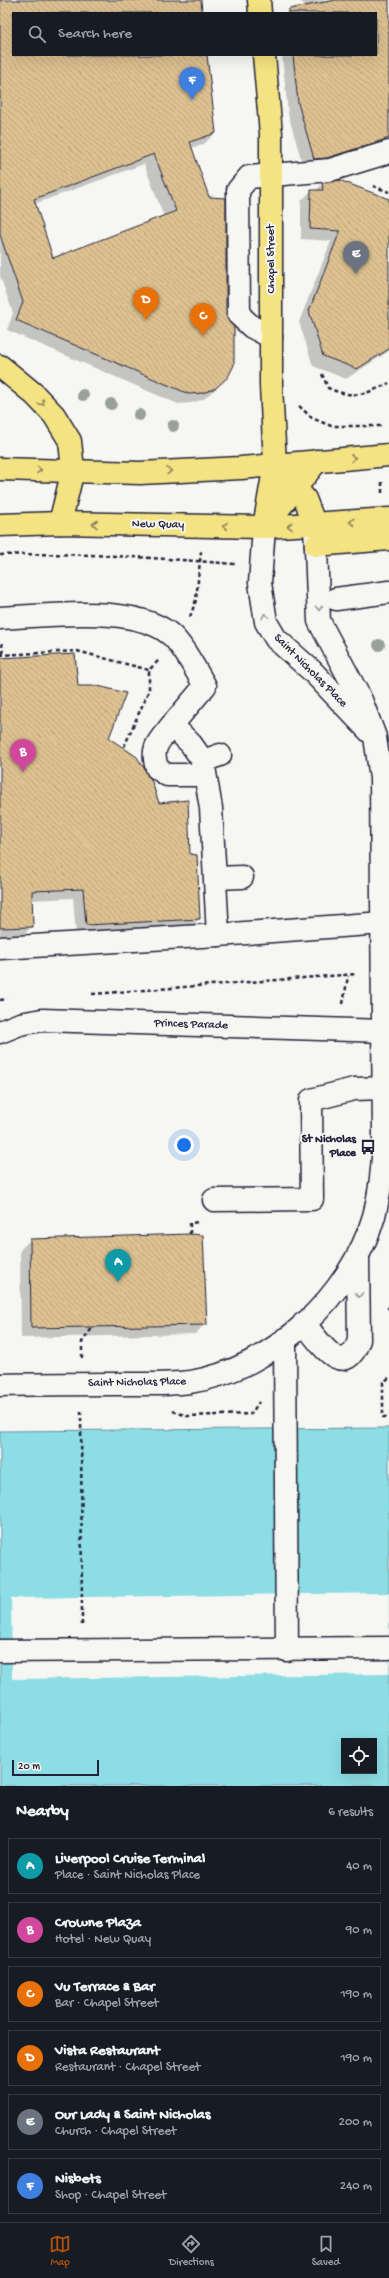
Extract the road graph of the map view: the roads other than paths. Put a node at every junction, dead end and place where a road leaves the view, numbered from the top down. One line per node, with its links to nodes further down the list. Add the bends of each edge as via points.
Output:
1 (259, 0): 2 (main road)
2 (260, 12)
3 (264, 56): 5 (main road, Chapel Street)
4 (389, 152): 5 (street, via 330,170)
5 (272, 175): 6 (main road, Chapel Street); 6 (street, via 249,177 238,190 239,315 252,327)
6 (272, 337): 10 (main road, Chapel Street, via 271,385)
7 (0, 366): 12 (main road, one-way to 12, via 34,394 54,415 70,441)
8 (389, 454): 9 (main road, one-way to 8)
9 (317, 461): 10 (main road); 13 (main road)
10 (275, 464): 12 (main road, one-way to 10, via 140,473); 13 (main road, Saint Nicholas Place); 17 (main road, Saint Nicholas Place)
11 (0, 469): 12 (main road, one-way to 12)
12 (73, 470): 15 (main road)
13 (295, 488): 17 (main road); 18 (main road, Saint Nicholas Place, via 305,499)
14 (389, 519): 18 (main road, one-way to 18)
15 (60, 523): 16 (main road, New Quay); 17 (main road, New Quay, one-way to 15)
16 (0, 525)
17 (264, 527): 18 (main road, New Quay, one-way to 17); 24 (street, Saint Nicholas Place, one-way to 17, via 312,671 276,639 266,622 260,583)
18 (316, 535): 19 (main road); 24 (street, Saint Nicholas Place, one-way to 24, via 319,621 361,700)
19 (389, 539)
20 (389, 592): 21 (street)
21 (336, 598)
22 (0, 618): 23 (street, via 112,615 158,625 176,639 205,686)
23 (172, 725): 25 (street); 25 (street, via 155,746 153,757 157,768 167,775)
24 (375, 737): 26 (street, Saint Nicholas Place)
25 (209, 763): 28 (street, via 219,807)
26 (385, 776): 29 (street, Saint Nicholas Place)
27 (242, 877): 28 (street)
28 (216, 878): 30 (street)
29 (385, 933): 30 (street); 32 (street, Saint Nicholas Place)
30 (218, 935): 31 (street)
31 (0, 948)
32 (386, 988): 33 (street, Saint Nicholas Place)
33 (384, 1030): 34 (street, Princes Parade, via 42,1020 20,1024); 35 (street, Saint Nicholas Place)
34 (0, 1032)
35 (384, 1088): 36 (street, via 354,1089 311,1100 312,1199); 37 (street, Saint Nicholas Place, via 384,1138 380,1187 374,1216)
36 (214, 1200)
37 (358, 1256): 38 (street, Saint Nicholas Place, via 325,1303); 38 (street, one-way to 38, via 359,1340 356,1350 347,1358 337,1358 329,1354)
38 (304, 1323): 39 (street, Saint Nicholas Place)
39 (285, 1339): 40 (street, Saint Nicholas Place, via 247,1363 209,1378 163,1384 82,1374); 42 (street)
40 (0, 1384)
41 (389, 1648): 42 (street)
42 (287, 1650): 43 (street)
43 (10, 1651)

